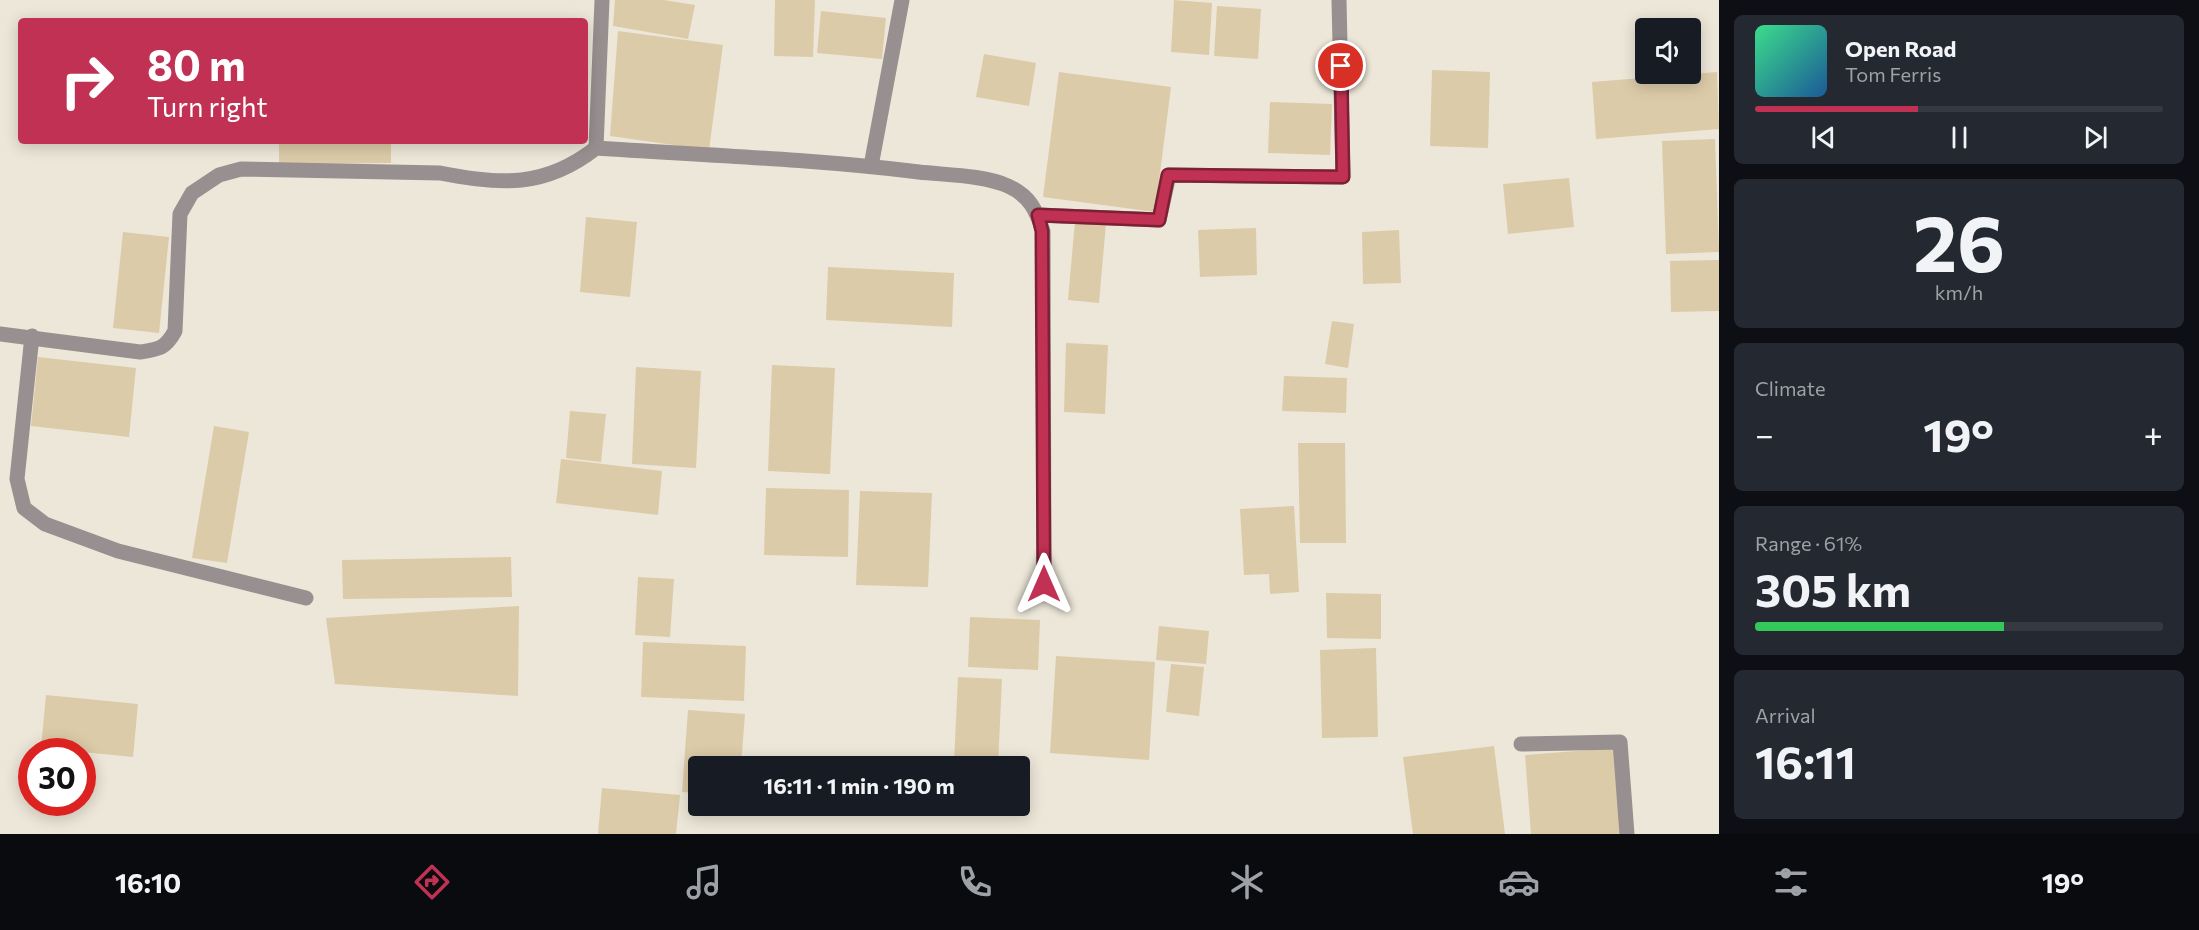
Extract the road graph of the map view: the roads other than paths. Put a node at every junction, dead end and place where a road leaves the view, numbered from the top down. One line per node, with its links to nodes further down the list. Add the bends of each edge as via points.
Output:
1 (602, 0): 4 (street)
2 (902, 0): 5 (street)
3 (1339, 0): 6 (street, via 1343,177 1168,175 1159,220)
4 (596, 148): 5 (street); 8 (street, via 577,163 553,174 517,181 440,173 300,170 241,169 219,175 192,192 180,214 175,330 168,343 140,352)
5 (871, 166): 6 (street, via 1008,186 1028,198)
6 (1038, 215): 9 (street, via 1042,231)
7 (0, 334): 8 (street)
8 (32, 336): 10 (street, via 17,479 24,508 45,524 118,551)
9 (1044, 584)
10 (306, 598)
11 (1521, 744): 12 (street, via 1620,742)
12 (1628, 834)

